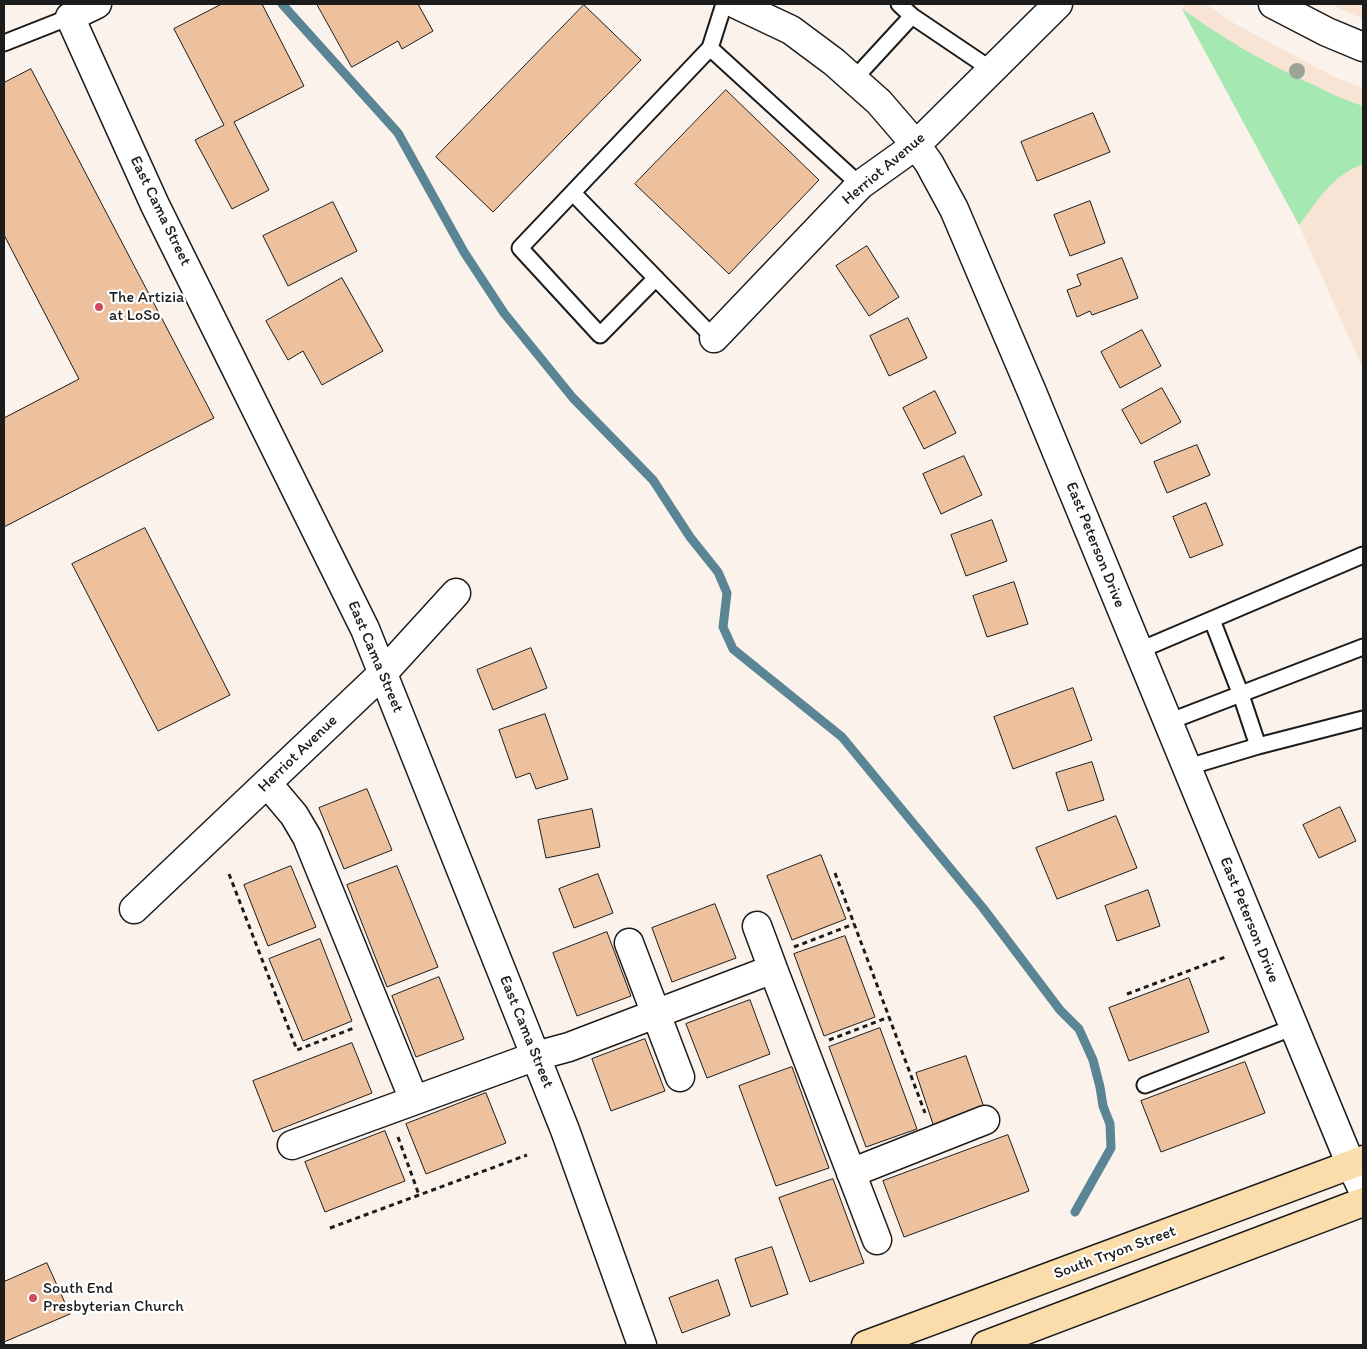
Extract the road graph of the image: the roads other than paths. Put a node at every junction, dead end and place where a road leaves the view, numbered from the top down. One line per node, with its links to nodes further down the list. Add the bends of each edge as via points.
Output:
1 (97, 4): 8 (street)
2 (724, 4): 11 (lane)
3 (736, 4): 13 (street, East Peterson Drive, via 790,30)
4 (899, 4): 7 (lane)
5 (1058, 4): 12 (street, Herriot Avenue)
6 (1273, 4): 10 (street)
7 (912, 16): 12 (lane); 13 (lane)
8 (70, 17): 9 (lane); 24 (street, East Cama Street, via 155,205 341,579)
9 (4, 43)
10 (1363, 47)
11 (710, 48): 15 (lane); 16 (lane)
12 (992, 70): 14 (street, Herriot Avenue)
13 (854, 79): 14 (street, East Peterson Drive)
14 (916, 145): 15 (street, Herriot Avenue); 23 (street, East Peterson Drive, via 954,209)
15 (860, 185): 18 (street, Herriot Avenue)
16 (572, 193): 17 (lane); 17 (lane, via 520,248 600,335)
17 (656, 278): 18 (lane)
18 (714, 338)
19 (1363, 555): 21 (lane)
20 (456, 593): 24 (street, Herriot Avenue)
21 (1212, 620): 23 (lane); 25 (lane)
22 (1363, 647): 25 (lane)
23 (1138, 651): 27 (street, East Peterson Drive)
24 (382, 673): 30 (street, Herriot Avenue); 37 (street, East Cama Street)
25 (1241, 695): 27 (lane); 28 (lane)
26 (1363, 719): 28 (lane)
27 (1168, 722): 29 (street, East Peterson Drive)
28 (1258, 746): 29 (lane)
29 (1188, 767): 36 (street, East Peterson Drive)
30 (268, 783): 31 (street, Herriot Avenue); 40 (street, via 307,837)
31 (134, 909)
32 (757, 926): 34 (street)
33 (629, 943): 35 (street)
34 (780, 959): 35 (street); 44 (street)
35 (656, 1013): 37 (street); 38 (street)
36 (1294, 1027): 39 (lane); 43 (street, East Peterson Drive)
37 (536, 1056): 40 (street); 48 (street, East Cama Street)
38 (680, 1077)
39 (1145, 1085)
40 (414, 1100): 42 (street)
41 (985, 1120): 44 (street)
42 (292, 1145)
43 (1357, 1162): 45 (street, East Peterson Drive); 49 (main road, South Tryon Street)
44 (851, 1173): 47 (street)
45 (1363, 1190)
46 (1363, 1202): 50 (main road)
47 (877, 1240)
48 (642, 1345)
49 (866, 1345)
50 (986, 1345)

